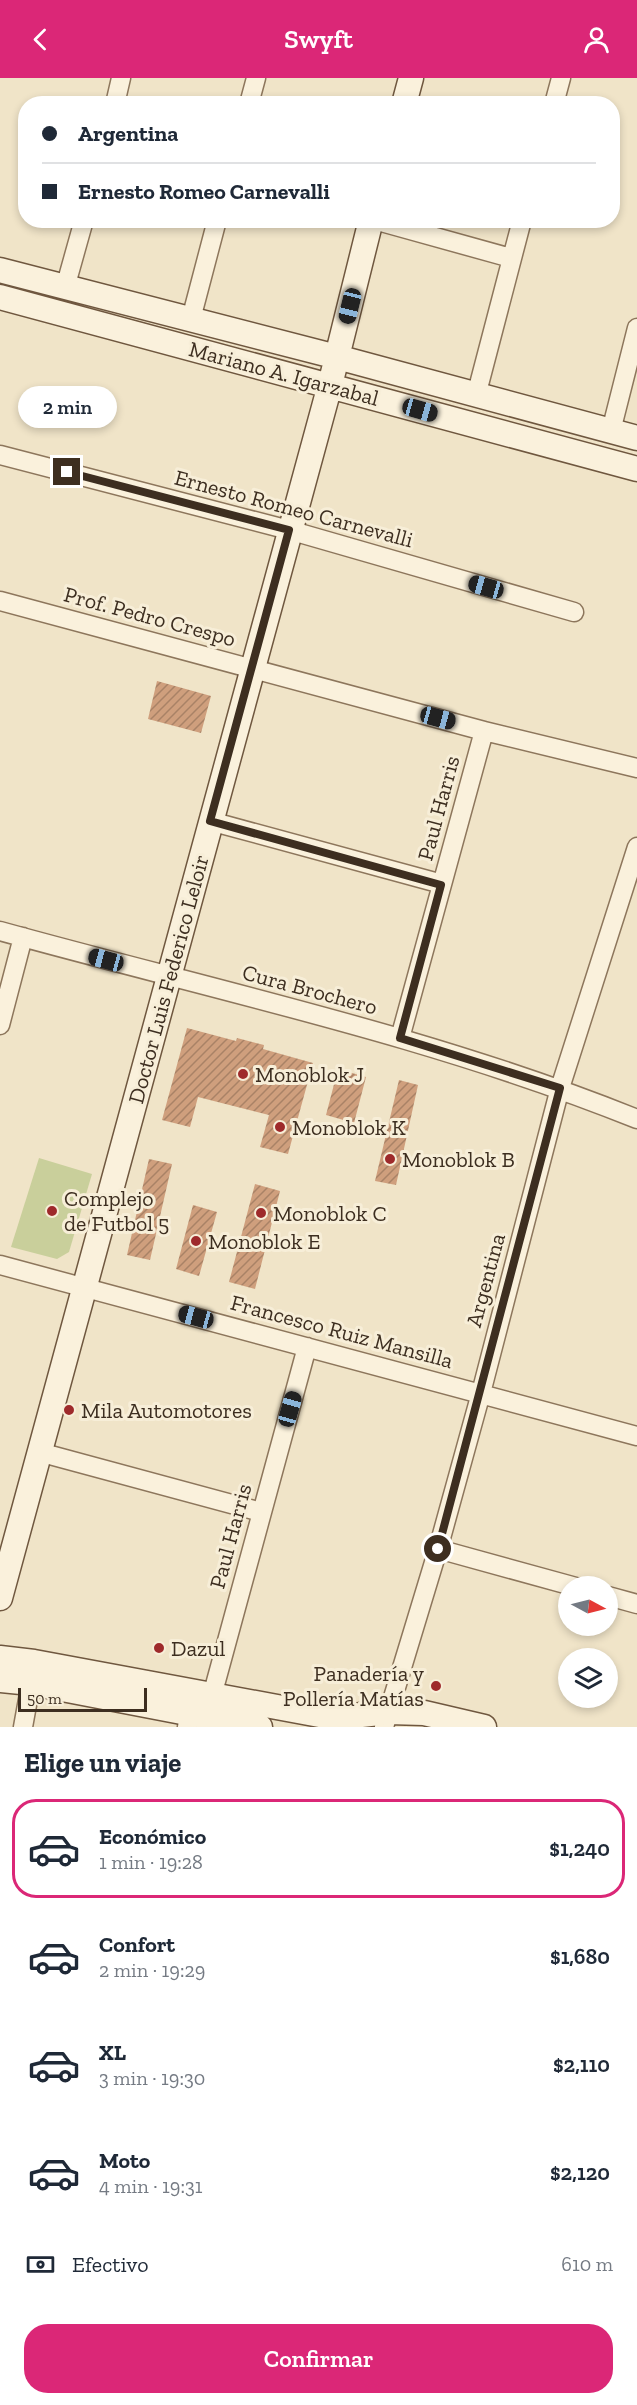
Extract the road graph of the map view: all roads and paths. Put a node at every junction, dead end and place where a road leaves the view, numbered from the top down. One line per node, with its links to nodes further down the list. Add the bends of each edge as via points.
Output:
1 (121, 78): 5 (street)
2 (256, 78): 6 (street)
3 (411, 78): 7 (main road)
4 (561, 78): 8 (street)
5 (117, 96)
6 (251, 96)
7 (406, 96)
8 (556, 96)
9 (82, 228): 16 (street)
10 (215, 228): 18 (street)
11 (370, 228): 20 (main road, Doctor Luis Federico Leloir)
12 (401, 228): 14 (street)
13 (520, 228): 14 (street)
14 (512, 258): 22 (street)
15 (0, 270): 16 (main road, Mariano A. Igarzabal)
16 (65, 288): 18 (main road, Mariano A. Igarzabal)
17 (0, 297): 21 (main road, Mariano A. Igarzabal)
18 (191, 319): 20 (main road, Mariano A. Igarzabal)
19 (637, 328): 23 (street)
20 (337, 357): 21 (main road, Doctor Luis Federico Leloir); 22 (main road, Mariano A. Igarzabal)
21 (330, 385): 26 (main road, Mariano A. Igarzabal); 27 (main road, Doctor Luis Federico Leloir)
22 (476, 396): 23 (main road, Mariano A. Igarzabal)
23 (611, 431): 24 (main road, Mariano A. Igarzabal)
24 (637, 438)
25 (0, 454): 27 (street, Ernesto Romeo Carnevalli)
26 (637, 469)
27 (289, 530): 29 (street, Ernesto Romeo Carnevalli); 30 (main road, Doctor Luis Federico Leloir)
28 (0, 601): 30 (street, Prof. Pedro Crespo)
29 (574, 612)
30 (253, 667): 31 (street, Prof. Pedro Crespo); 33 (main road, Doctor Luis Federico Leloir)
31 (484, 730): 32 (street, Prof. Pedro Crespo); 35 (street, Paul Harris)
32 (637, 768)
33 (210, 821): 35 (street); 38 (main road, Doctor Luis Federico Leloir)
34 (635, 859): 41 (street, Argentina)
35 (441, 885): 40 (street, Paul Harris)
36 (0, 931): 37 (street, Cura Brochero)
37 (23, 938): 38 (street, Cura Brochero); 39 (street)
38 (168, 977): 40 (street, Cura Brochero); 44 (main road, Doctor Luis Federico Leloir)
39 (0, 1025)
40 (400, 1038): 41 (street, Cura Brochero)
41 (560, 1088): 42 (street, Cura Brochero); 46 (street, Argentina)
42 (637, 1119)
43 (0, 1265): 44 (street, Francesco Ruiz Mansilla)
44 (86, 1287): 45 (street, Francesco Ruiz Mansilla); 48 (main road, Doctor Luis Federico Leloir)
45 (307, 1347): 46 (street, Francesco Ruiz Mansilla); 49 (street, Paul Harris)
46 (481, 1393): 47 (street, Francesco Ruiz Mansilla); 50 (street, Argentina)
47 (637, 1436)
48 (39, 1452): 49 (street); 52 (main road, Doctor Luis Federico Leloir)
49 (261, 1512): 58 (street, Paul Harris)
50 (438, 1549): 51 (street); 60 (street, Argentina)
51 (558, 1582)
52 (0, 1598)
53 (618, 1599): 54 (street)
54 (637, 1604)
55 (0, 1658): 58 (main road)
56 (0, 1680): 57 (main road)
57 (32, 1683): 59 (main road); 61 (street)
58 (212, 1696): 59 (street); 60 (main road, via 336,1719)
59 (188, 1720): 62 (main road)
60 (386, 1720): 63 (main road, via 424,1713)
61 (23, 1727)
62 (260, 1727)
63 (484, 1727)

